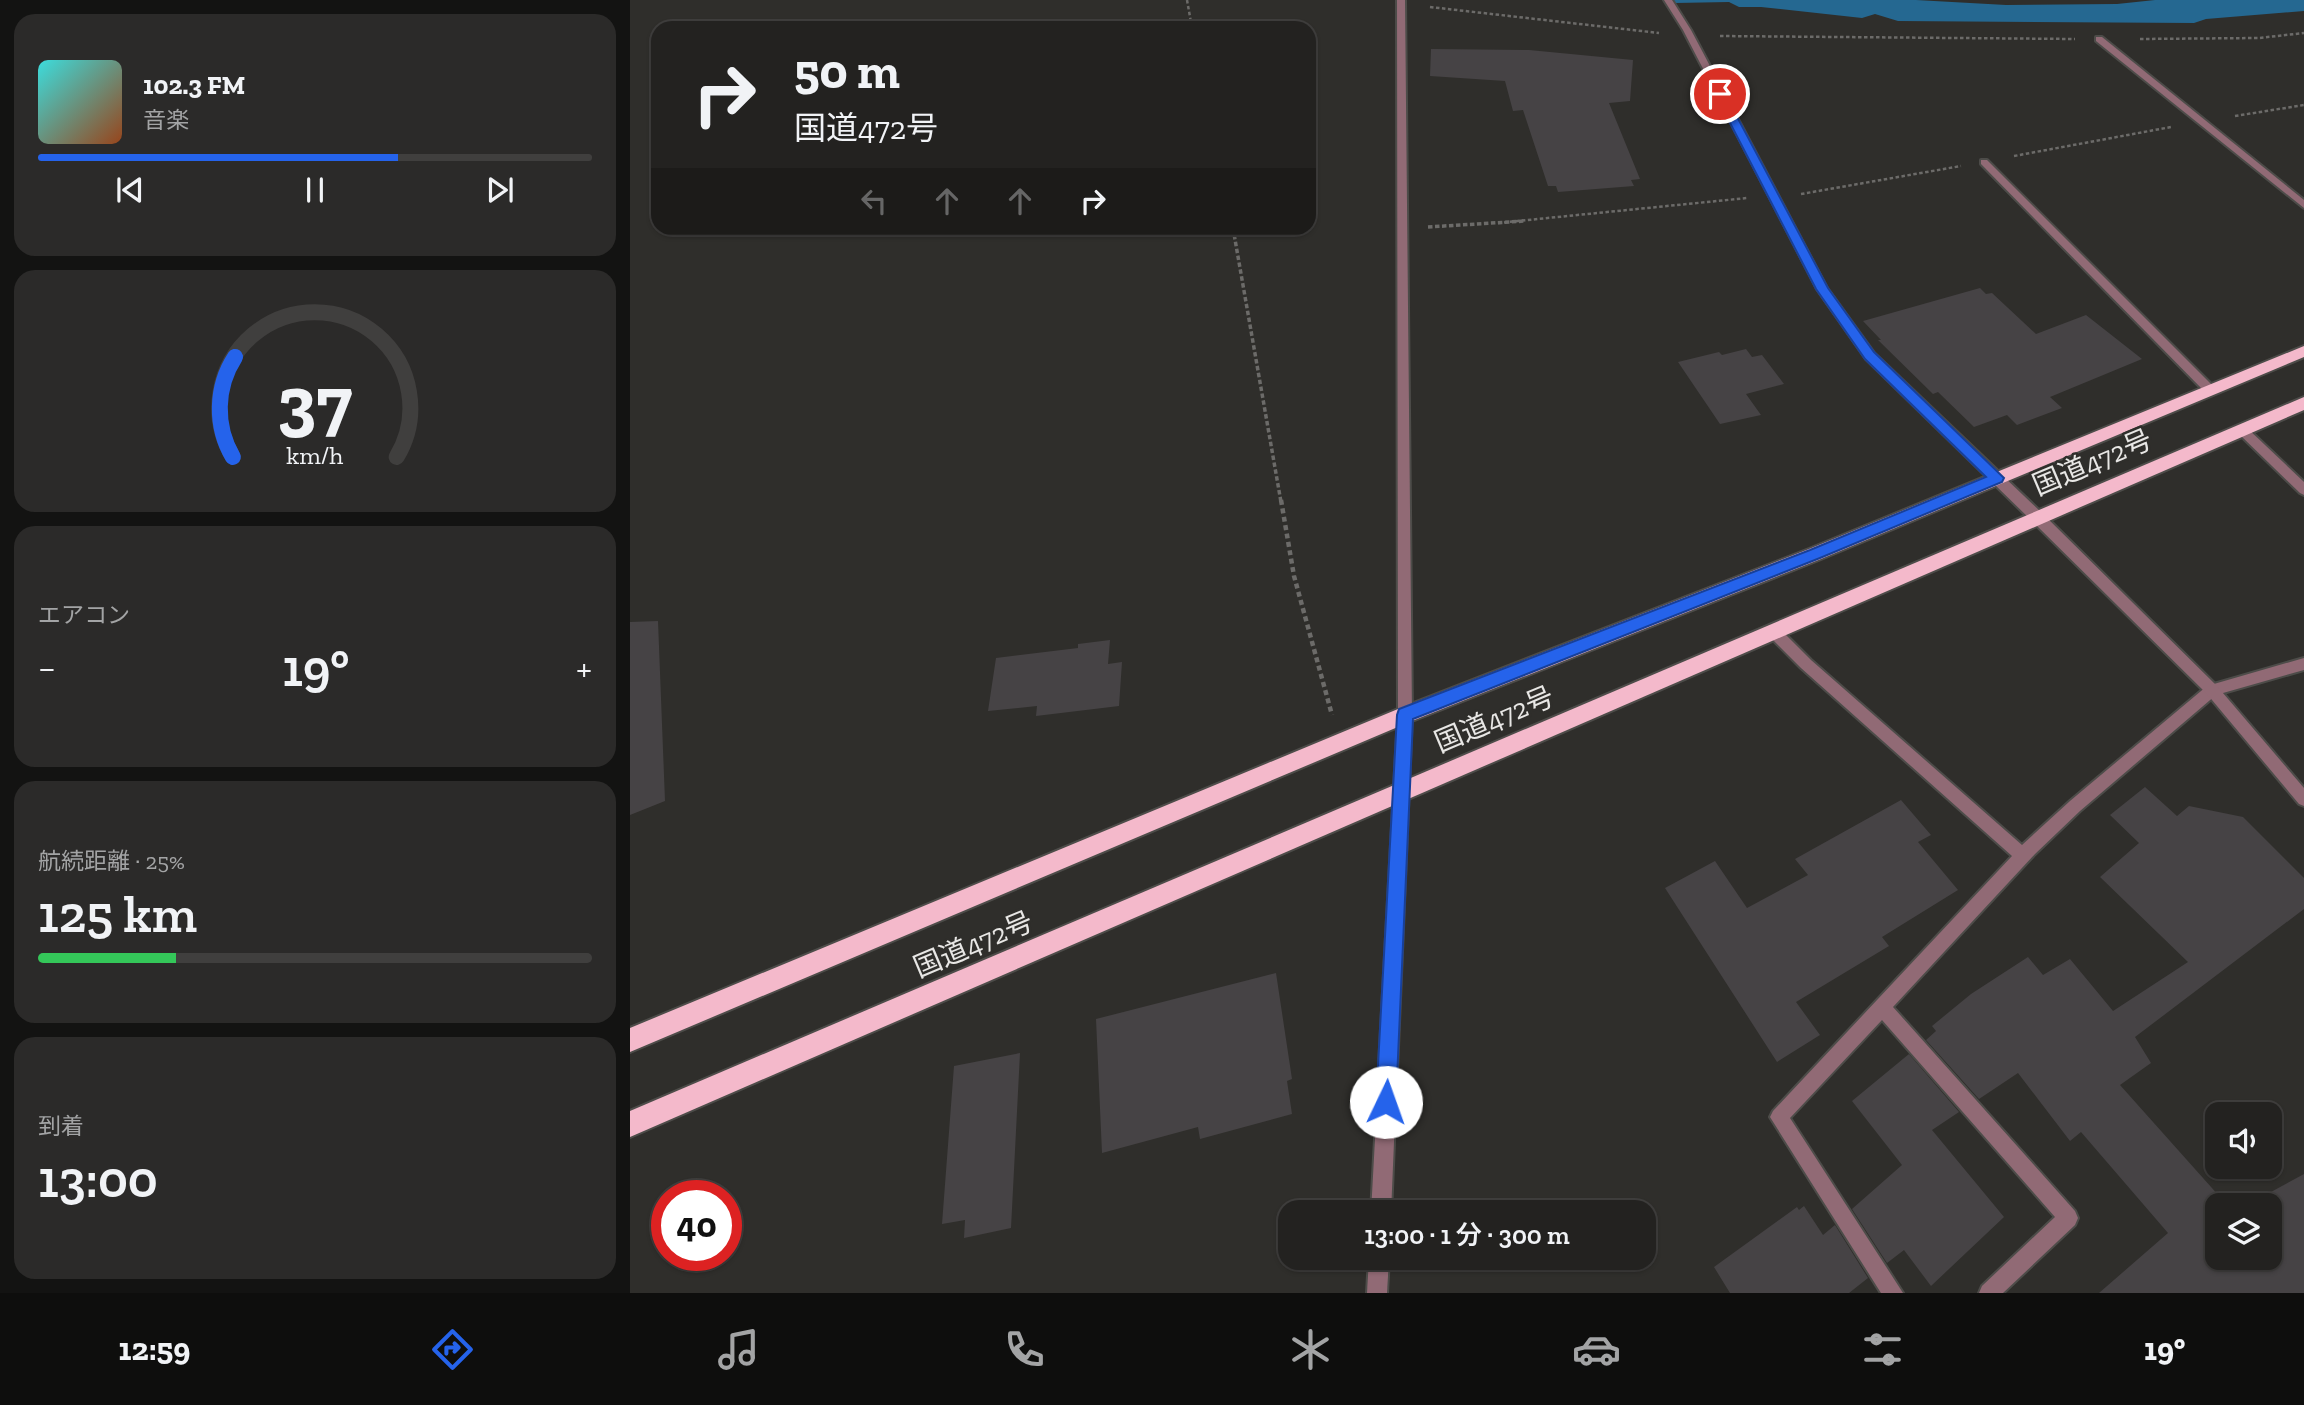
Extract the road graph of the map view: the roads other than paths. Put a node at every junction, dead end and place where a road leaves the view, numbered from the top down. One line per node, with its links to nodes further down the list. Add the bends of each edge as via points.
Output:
1 (1401, 0): 16 (street)
2 (1668, 0): 10 (street, via 1822,289 1870,356)
3 (2099, 39): 5 (street)
4 (1984, 162): 7 (street)
5 (2304, 205)
6 (2304, 351): 7 (highway, 国道472号)
7 (2210, 390): 10 (highway, 国道472号)
8 (2304, 403): 9 (highway, 国道472号)
9 (2242, 430): 11 (street); 12 (highway, 国道472号)
10 (1997, 478): 12 (street); 16 (highway, 国道472号)
11 (2304, 490)
12 (2036, 517): 13 (highway, 国道472号); 15 (street)
13 (1773, 631): 17 (highway, 国道472号); 19 (street)
14 (2304, 664): 15 (street)
15 (2212, 690): 18 (street); 19 (street)
16 (1405, 715): 17 (street); 21 (highway, 国道472号)
17 (1400, 792): 22 (highway, 国道472号); 23 (street)
18 (2304, 799)
19 (2023, 856): 20 (street)
20 (1882, 1007): 26 (street, via 1779,1117); 27 (street, via 2068,1218)
21 (630, 1040)
22 (630, 1124)
23 (1382, 1200)
24 (1378, 1270): 25 (street)
25 (1377, 1293)
26 (1893, 1293)
27 (1989, 1293)

